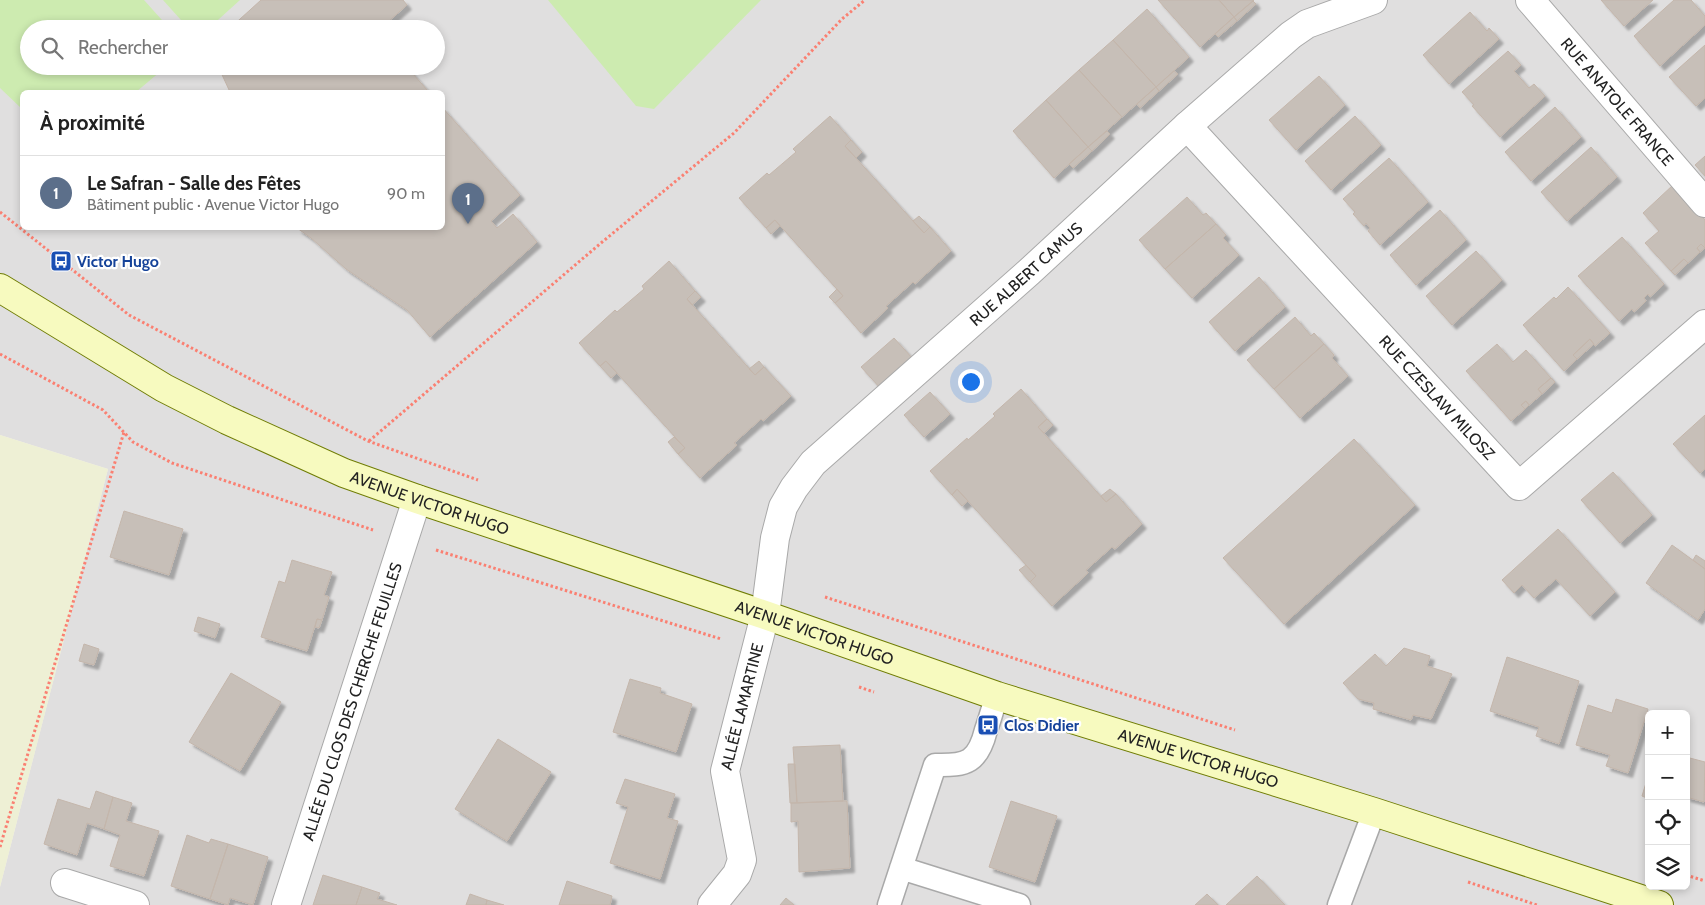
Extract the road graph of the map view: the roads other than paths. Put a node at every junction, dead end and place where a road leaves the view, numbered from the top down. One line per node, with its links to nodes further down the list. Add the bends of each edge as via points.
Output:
1 (1373, 0): 3 (street, RUE ALBERT CAMUS, via 1307,24 1291,34)
2 (1530, 0): 4 (street, RUE ANATOLE FRANCE)
3 (1187, 126): 6 (street, RUE CZESLAW MILOSZ, via 1519,486); 8 (street, RUE ALBERT CAMUS, via 1029,272 813,463 783,507 775,538)
4 (1705, 203)
5 (0, 288): 7 (main road, AVENUE VICTOR HUGO, via 164,388 227,420 336,470)
6 (1705, 324)
7 (417, 499): 8 (main road, AVENUE VICTOR HUGO); 14 (street, ALLÉE DU CLOS DES CHERCHE FEUILLES)
8 (764, 615): 9 (main road, AVENUE VICTOR HUGO); 15 (street, ALLÉE LAMARTINE, via 724,771 742,860 737,874)
9 (997, 696): 10 (main road, AVENUE VICTOR HUGO); 11 (lane, via 982,747 975,756 952,766 935,766)
10 (1374, 812): 18 (lane); 19 (main road, AVENUE VICTOR HUGO)
11 (901, 868): 16 (lane); 17 (lane)
12 (65, 883): 13 (street)
13 (135, 905)
14 (286, 905)
15 (712, 905)
16 (889, 905)
17 (1019, 905)
18 (1339, 905)
19 (1659, 905)

